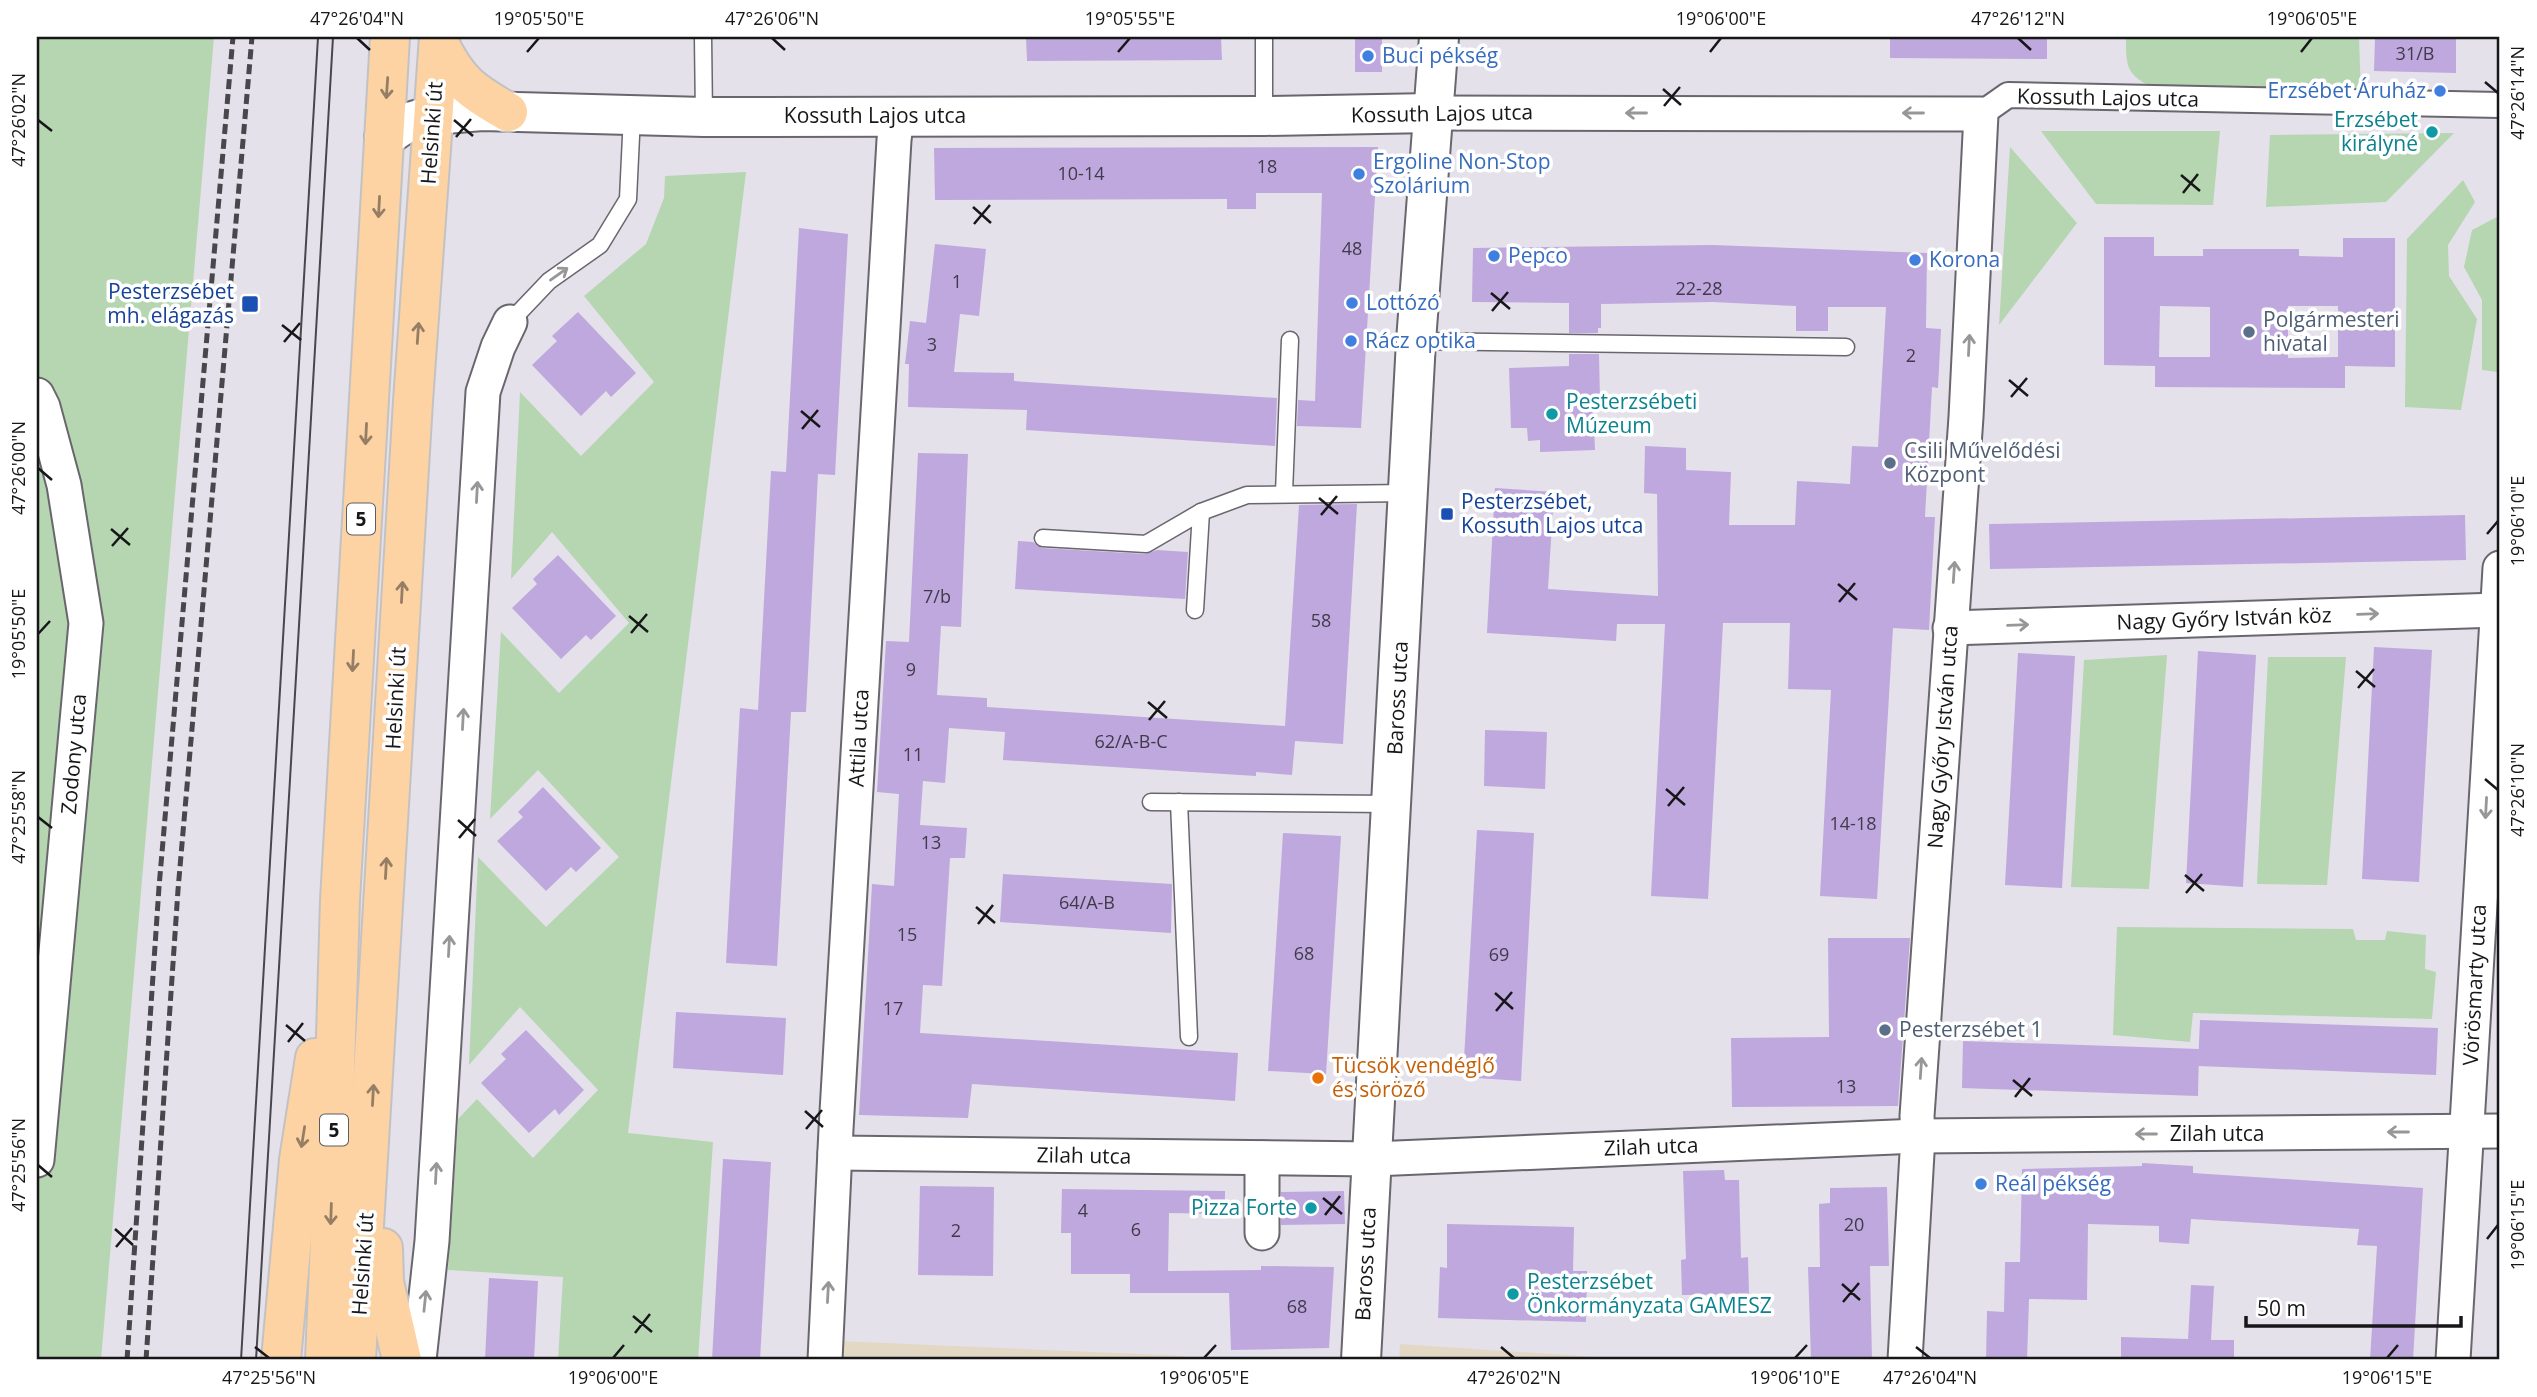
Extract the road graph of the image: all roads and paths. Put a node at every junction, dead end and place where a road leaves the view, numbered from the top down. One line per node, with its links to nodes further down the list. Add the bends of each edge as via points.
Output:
1 (390, 37): 15 (main road, Helsinki út / 5, one-way to 15)
2 (703, 37): 14 (lane)
3 (1264, 37): 13 (lane)
4 (1439, 37): 8 (street, Baross utca)
5 (439, 40): 7 (main road, via 451,68 472,92); 11 (main road, Helsinki út / 5)
6 (2500, 105): 9 (street, Kossuth Lajos utca, via 2008,96)
7 (508, 112): 10 (street, Kossuth Lajos utca); 11 (street, Kossuth Lajos utca)
8 (1432, 113): 9 (street, Kossuth Lajos utca, one-way to 8); 13 (street, Kossuth Lajos utca); 18 (street, Baross utca)
9 (1981, 114): 28 (street, Nagy Győry István utca, one-way to 9)
10 (632, 115): 14 (street, Kossuth Lajos utca); 16 (lane, one-way to 10, via 549,281 600,245 628,199)
11 (433, 116): 15 (street, Kossuth Lajos utca, via 406,123); 41 (main road, Helsinki út / 5, one-way to 11)
12 (897, 116): 13 (street, Kossuth Lajos utca); 14 (street, Kossuth Lajos utca); 37 (street, Attila utca)
13 (1264, 116)
14 (704, 117)
15 (384, 138): 32 (main road, Helsinki út / 5, one-way to 32)
16 (510, 322): 47 (street, one-way to 16, via 432,1241 483,392)
17 (1290, 340): 21 (lane)
18 (1416, 341): 19 (lane); 22 (street, Baross utca)
19 (1846, 346)
20 (37, 395): 40 (street, Zodony utca, via 64,485 86,623)
21 (1284, 493): 22 (lane); 23 (lane, via 1247,495)
22 (1408, 493): 31 (street, Baross utca)
23 (1201, 512): 24 (lane, via 1146,544); 26 (lane)
24 (1043, 538)
25 (2500, 568): 27 (street, Vörösmarty utca)
26 (1195, 610)
27 (2498, 610): 28 (street, Nagy Győry István köz, one-way to 27); 35 (street, Vörösmarty utca, one-way to 35)
28 (1950, 628): 36 (street, Nagy Győry István utca, one-way to 28)
29 (1151, 802): 30 (lane)
30 (1179, 802): 31 (lane); 33 (lane)
31 (1392, 804): 39 (street, Baross utca)
32 (340, 900): 43 (main road, one-way to 43, via 299,1160); 44 (main road, Helsinki út / 5, one-way to 44)
33 (1189, 1037)
34 (2500, 1131): 35 (street, Zilah utca)
35 (2467, 1132): 36 (street, Zilah utca, one-way to 36); 51 (street, Vörösmarty utca)
36 (1918, 1136): 39 (street, Zilah utca); 50 (street, Nagy Győry István utca)
37 (835, 1153): 38 (street, Zilah utca); 48 (street, Attila utca, one-way to 37)
38 (1262, 1158): 39 (street, Zilah utca); 42 (street)
39 (1373, 1159): 49 (street, Baross utca)
40 (37, 1160)
41 (370, 1163): 45 (main road, Helsinki út / 5); 46 (main road, via 384,1282)
42 (1262, 1233)
43 (281, 1360)
44 (325, 1360)
45 (356, 1360)
46 (402, 1360)
47 (419, 1360)
48 (825, 1360)
49 (1361, 1360)
50 (1905, 1360)
51 (2453, 1360)

